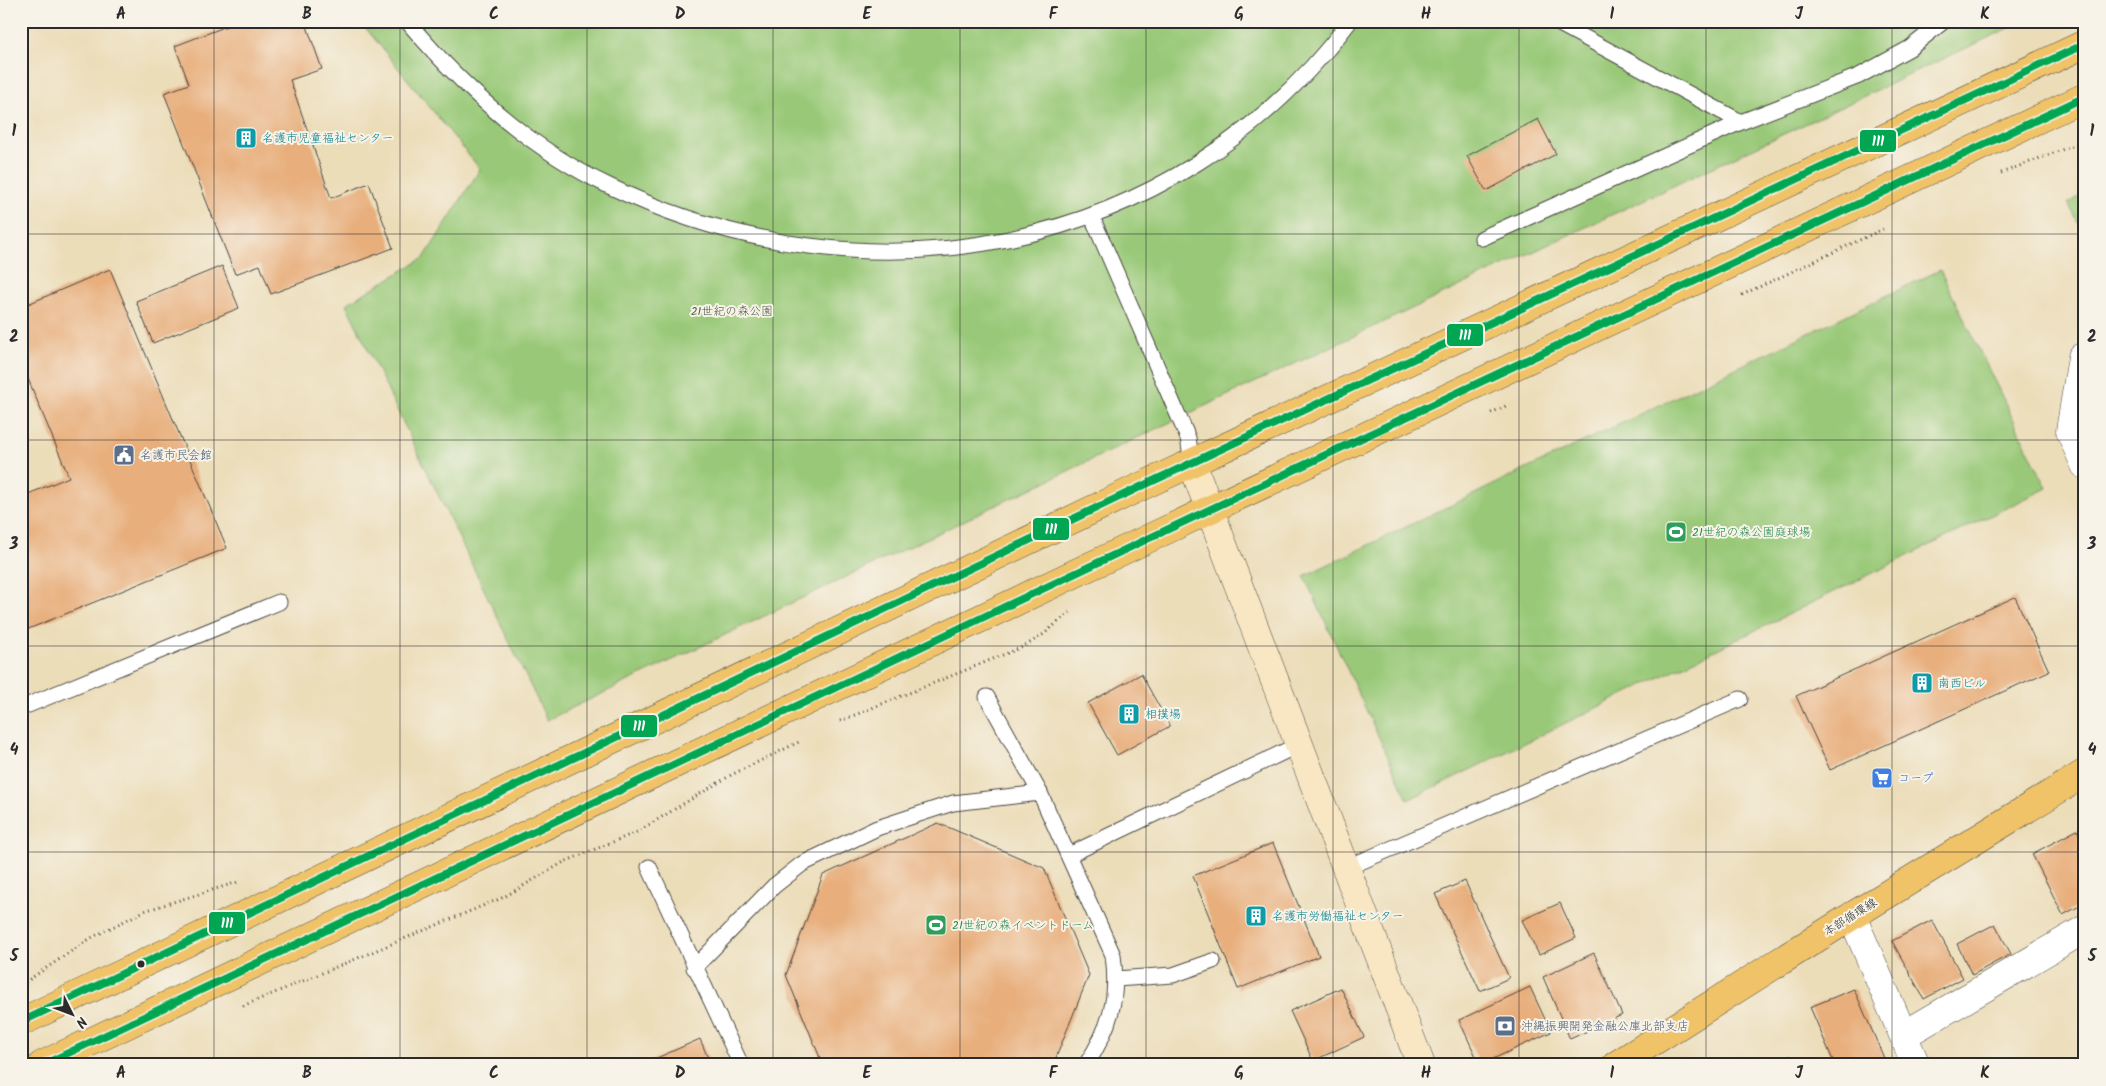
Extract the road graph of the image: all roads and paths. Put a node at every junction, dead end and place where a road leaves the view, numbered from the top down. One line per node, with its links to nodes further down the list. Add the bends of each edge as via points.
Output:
1 (407, 21): 10 (lane, via 470,90 513,126 558,157 615,189 710,226 763,240 818,248 929,251 1039,233)
2 (1350, 21): 10 (lane, via 1334,44 1292,88 1247,127 1199,162)
3 (1554, 21): 7 (lane)
4 (1944, 21): 7 (lane, via 1910,48 1859,76)
5 (2085, 44): 17 (main road)
6 (2085, 97): 19 (main road)
7 (1741, 122): 12 (lane)
8 (2085, 140): 9 (path)
9 (1996, 175)
10 (1092, 217): 17 (lane, via 1188,438)
11 (1888, 226): 13 (path)
12 (1482, 238)
13 (1736, 297)
14 (2082, 357): 18 (street, via 2070,431)
15 (1517, 400): 16 (path)
16 (1491, 414)
17 (1192, 463): 19 (street); 39 (main road)
18 (2085, 465)
19 (1210, 509): 27 (street); 41 (main road)
20 (279, 602): 24 (lane)
21 (1071, 611): 25 (path, via 1025,646)
22 (987, 697): 29 (lane)
23 (1740, 699): 32 (lane)
24 (21, 708)
25 (833, 724)
26 (808, 737): 38 (path, via 731,775 638,832 564,862 504,897)
27 (1298, 745): 30 (lane); 32 (street)
28 (2085, 773): 33 (main road, 本部循環線)
29 (1040, 794): 30 (lane); 36 (lane, via 953,803 877,828 802,864 774,886)
30 (1069, 855): 37 (lane, via 1113,955)
31 (649, 867): 36 (lane)
32 (1346, 868): 44 (street)
33 (1852, 916): 40 (street); 45 (main road, 本部循環線)
34 (2085, 928): 40 (street)
35 (1213, 961): 37 (lane, via 1174,975)
36 (694, 968): 42 (lane)
37 (1116, 980): 43 (lane, via 1113,1009 1102,1040)
38 (238, 1008)
39 (21, 1022)
40 (1904, 1035): 46 (street)
41 (42, 1065)
42 (741, 1065)
43 (1086, 1065)
44 (1422, 1065)
45 (1616, 1065)
46 (1916, 1065)

